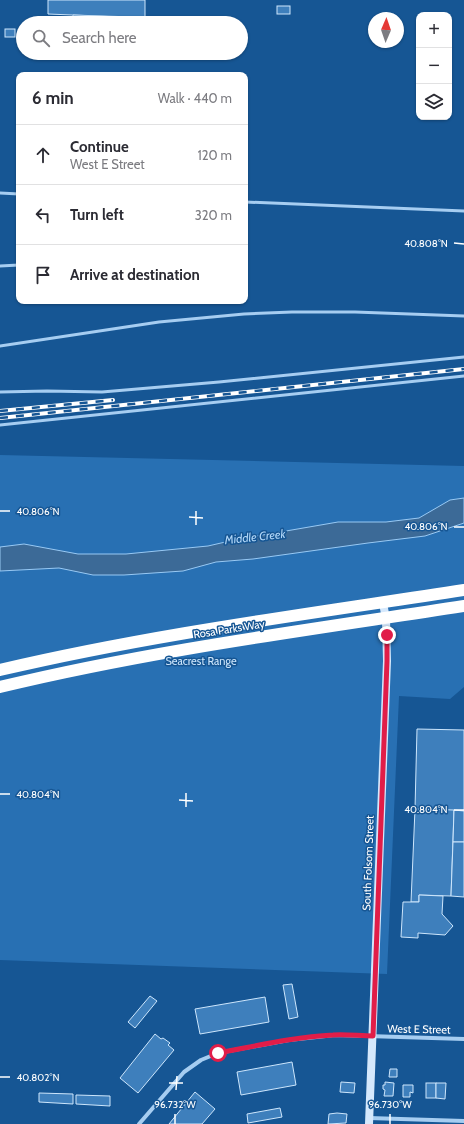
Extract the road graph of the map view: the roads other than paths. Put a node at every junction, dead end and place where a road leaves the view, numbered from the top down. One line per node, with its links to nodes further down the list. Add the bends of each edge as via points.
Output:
1 (0, 193): 2 (lane)
2 (16, 194)
3 (248, 202): 4 (lane)
4 (464, 211)
5 (16, 265): 6 (lane)
6 (0, 266)
7 (464, 316): 8 (lane, via 355,312 244,314 159,322)
8 (0, 346)
9 (464, 357): 11 (lane, via 102,392)
10 (464, 376): 12 (lane)
11 (0, 392)
12 (0, 425)
13 (464, 590): 14 (highway, Rosa Parks Way)
14 (383, 602): 16 (street, South Folsom Street); 17 (highway, Rosa Parks Way, via 179,634)
15 (464, 606): 16 (highway, Rosa Parks Way)
16 (386, 619): 18 (highway, Rosa Parks Way, via 184,649); 19 (street, South Folsom Street, via 387,661)
17 (0, 670)
18 (0, 687)
19 (373, 1036): 20 (street, West E Street); 21 (street, South Folsom Street); 23 (street, West E Street, via 318,1036 218,1053 201,1060 184,1072)
20 (464, 1039)
21 (369, 1121): 22 (street)
22 (464, 1121)
23 (139, 1124)

